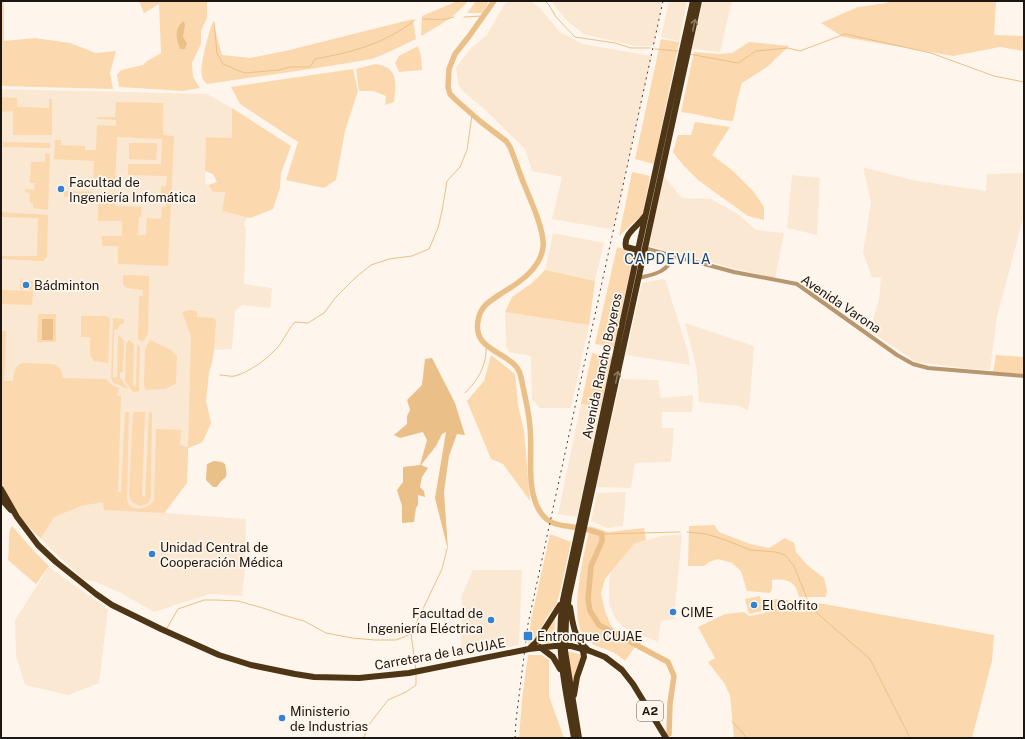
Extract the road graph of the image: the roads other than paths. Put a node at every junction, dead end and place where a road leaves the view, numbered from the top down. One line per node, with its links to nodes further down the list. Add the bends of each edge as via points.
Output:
1 (693, 1): 3 (highway, Avenida Rancho Boyeros)
2 (699, 1): 3 (highway, Avenida Rancho Boyeros, one-way to 2)
3 (685, 49): 4 (highway, Avenida Rancho Boyeros)
4 (683, 58): 5 (highway, Avenida Rancho Boyeros); 6 (highway, Avenida Rancho Boyeros)
5 (646, 214): 6 (highway, Avenida Rancho Boyeros); 6 (highway, via 625,240 626,247)
6 (640, 248): 7 (street, Avenida Varona); 8 (highway, Avenida Rancho Boyeros); 12 (highway, Avenida Rancho Boyeros)
7 (674, 255): 8 (street, via 671,264 665,270); 9 (street, Avenida Varona, via 734,272 797,284 913,364 928,368)
8 (638, 278): 12 (highway, Avenida Rancho Boyeros, one-way to 8)
9 (1024, 376)
10 (1, 489): 13 (highway, Carretera de la CUJAE)
11 (1, 499): 13 (highway, Carretera de la CUJAE)
12 (585, 511): 14 (highway, Avenida Rancho Boyeros)
13 (16, 516): 19 (highway, Carretera de la CUJAE, via 48,555 112,605 219,655 251,665 314,677 359,678 418,672)
14 (566, 596): 15 (highway); 16 (highway, Avenida Rancho Boyeros); 20 (highway, via 574,631 578,640)
15 (539, 639): 17 (highway); 19 (highway)
16 (562, 645): 17 (highway, Carretera de la CUJAE); 18 (highway, A2); 23 (highway, Avenida Rancho Boyeros); 24 (highway, Avenida Rancho Boyeros)
17 (541, 648): 19 (highway, Carretera de la CUJAE); 23 (highway, via 557,662)
18 (580, 648): 20 (highway, A2); 22 (highway, via 584,654)
19 (529, 649)
20 (590, 651): 21 (highway, A2)
21 (597, 654): 22 (highway, via 588,656); 27 (highway, A2, via 614,663 627,675)
22 (582, 664): 24 (highway, via 575,686)
23 (564, 682): 25 (highway, Avenida Rancho Boyeros)
24 (574, 710): 26 (highway, Avenida Rancho Boyeros)
25 (574, 738)
26 (579, 738)
27 (666, 738)

